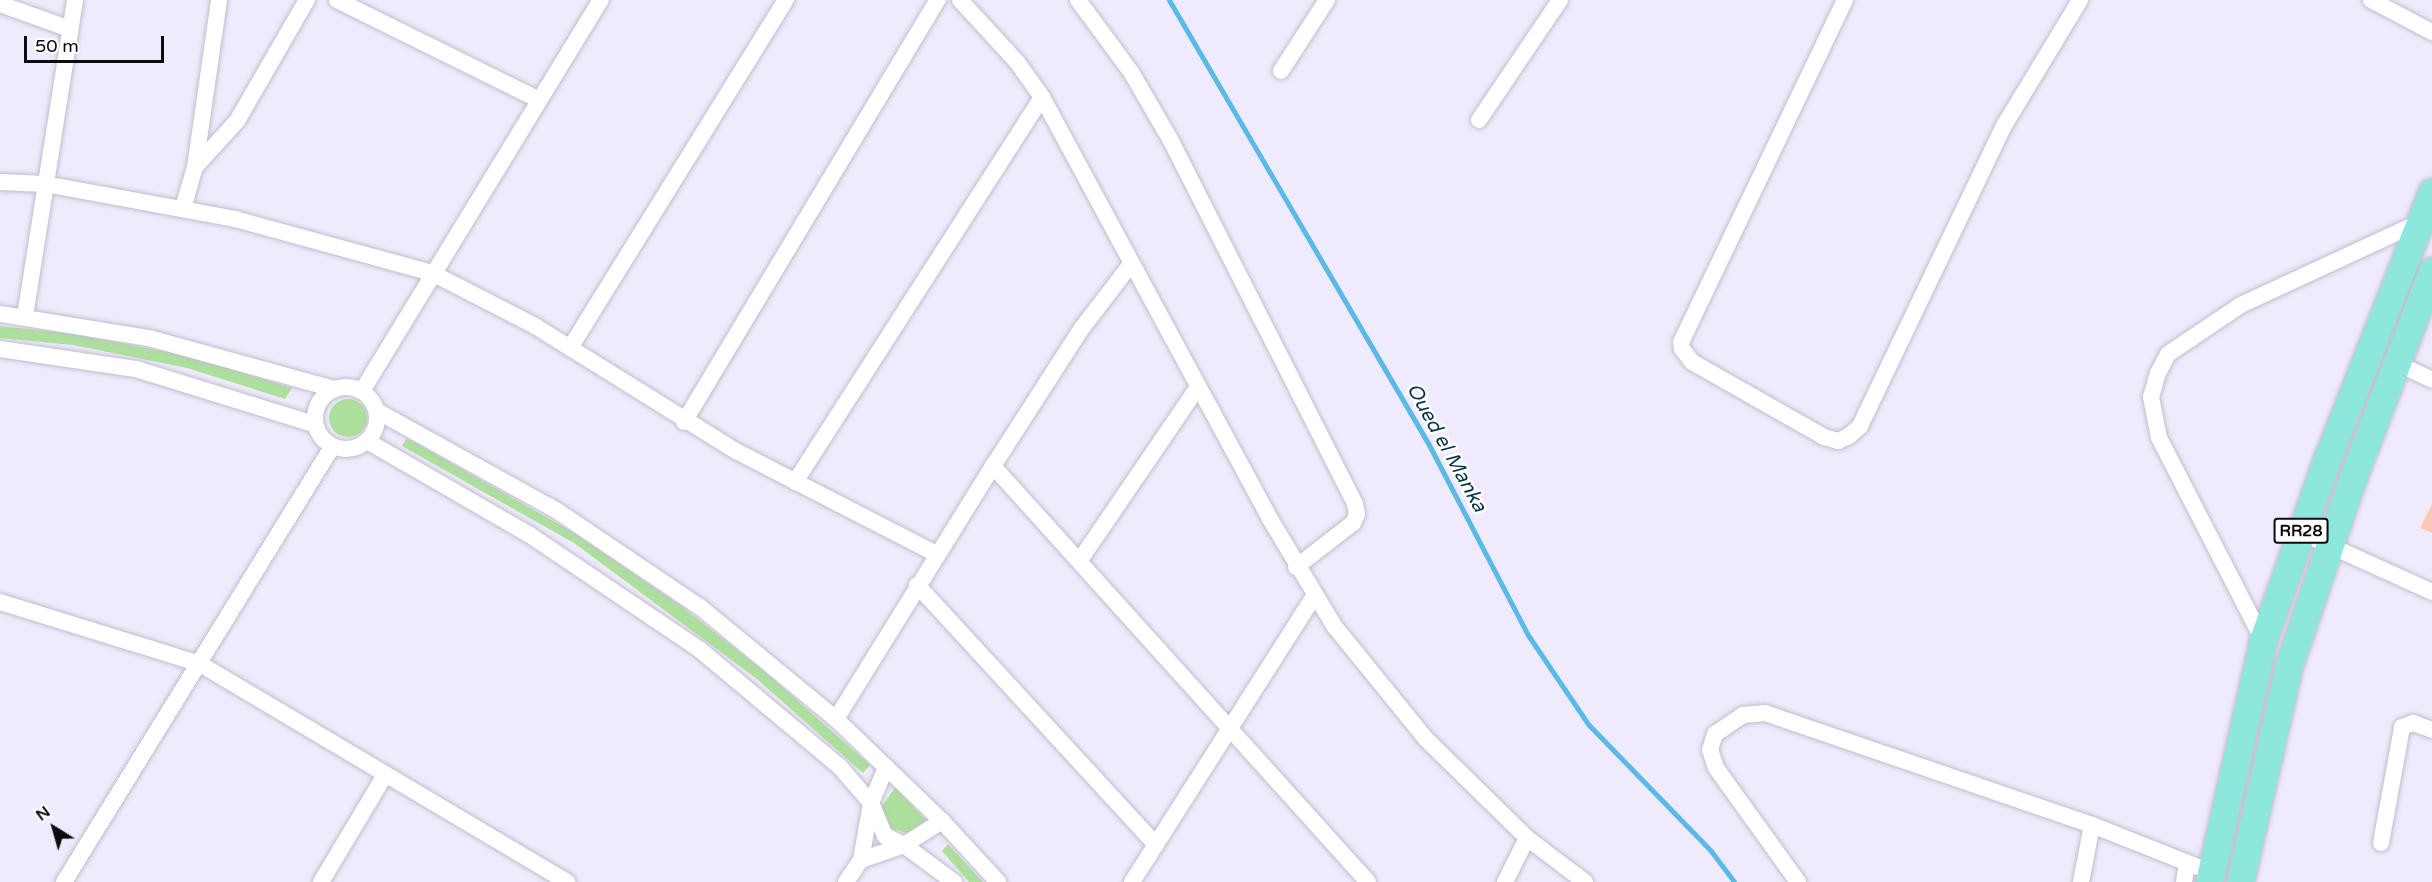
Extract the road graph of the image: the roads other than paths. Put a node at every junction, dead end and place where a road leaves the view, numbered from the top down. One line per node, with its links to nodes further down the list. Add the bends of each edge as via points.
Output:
1 (75, 0): 16 (street)
2 (219, 0): 22 (street)
3 (307, 0): 22 (street, via 237,121)
4 (337, 0): 20 (street)
5 (602, 0): 20 (street)
6 (786, 0): 33 (street)
7 (938, 0): 41 (street)
8 (960, 0): 19 (street, via 1017,62)
9 (1078, 0): 51 (street, via 1131,72 1170,139 1355,504 1357,514 1353,523)
10 (1327, 0): 18 (street)
11 (1560, 0): 21 (street)
12 (1845, 0): 13 (street, via 1681,342 1692,362 1824,437 1838,441 1860,426 2005,124)
13 (2080, 0)
14 (2371, 0): 17 (street)
15 (0, 4): 16 (street)
16 (70, 29): 24 (street)
17 (2432, 32)
18 (1281, 71)
19 (1042, 97): 28 (street); 46 (street)
20 (539, 100): 30 (street)
21 (1479, 120)
22 (195, 167): 26 (street)
23 (0, 182): 24 (street)
24 (45, 184): 26 (street); 32 (street)
25 (2432, 192): 27 (main road, RR28)
26 (183, 208): 30 (street)
27 (2426, 220): 47 (main road, RR28); 56 (street, via 2241,305 2168,354 2158,373 2151,397 2159,438)
28 (1131, 264): 37 (street); 45 (street, via 1082,328)
29 (2432, 271): 35 (main road, RR28)
30 (432, 273): 33 (street, via 505,309); 39 (street)
31 (0, 314): 32 (street)
32 (25, 316): 38 (street, via 193,348)
33 (570, 348): 41 (street)
34 (0, 349): 42 (street, via 136,369)
35 (2396, 363): 36 (street); 48 (main road, RR28)
36 (2432, 380)
37 (1198, 387): 50 (street); 51 (street)
38 (334, 388): 39 (street); 42 (street, via 318,403)
39 (362, 391): 40 (street)
40 (377, 411): 43 (street, via 377,422); 58 (street, via 475,463 608,543 708,614)
41 (684, 422): 46 (street)
42 (314, 424): 44 (street, via 320,437)
43 (367, 441): 44 (street, via 357,448); 63 (street, via 530,535 699,649 824,752)
44 (332, 447): 57 (street)
45 (993, 466): 49 (street); 50 (street)
46 (795, 482): 49 (street)
47 (2300, 532): 48 (street); 56 (main road, RR28)
48 (2329, 543): 53 (street); 85 (main road, RR28, via 2289,665)
49 (936, 554): 52 (street)
50 (1080, 560): 59 (street)
51 (1296, 567): 54 (street)
52 (917, 585): 58 (street); 69 (street)
53 (2432, 592)
54 (1314, 596): 59 (street); 66 (street, via 1371,674 1426,739)
55 (0, 602): 57 (street)
56 (2263, 640): 71 (main road, RR28)
57 (200, 664): 62 (street); 72 (street)
58 (836, 719): 61 (street)
59 (1230, 729): 69 (street); 79 (street)
60 (2432, 730): 67 (street, via 2413,723 2402,727)
61 (886, 767): 63 (street); 64 (street)
62 (385, 775): 73 (street); 74 (street)
63 (871, 803): 68 (street, via 885,836); 70 (street)
64 (942, 822): 68 (street); 77 (street)
65 (2092, 825): 71 (street); 82 (street, via 1766,713 1743,715 1715,734 1710,750 1716,768); 83 (street)
66 (1527, 838): 80 (street); 81 (street)
67 (2380, 843)
68 (904, 845): 70 (street); 76 (street)
69 (1156, 845): 78 (street)
70 (861, 860): 75 (street)
71 (2202, 872): 84 (street)
72 (64, 882)
73 (321, 882)
74 (567, 882)
75 (846, 882)
76 (954, 882)
77 (998, 882)
78 (1132, 882)
79 (1368, 882)
80 (1505, 882)
81 (1585, 882)
82 (1798, 882)
83 (2081, 882)
84 (2184, 882)
85 (2240, 882)

